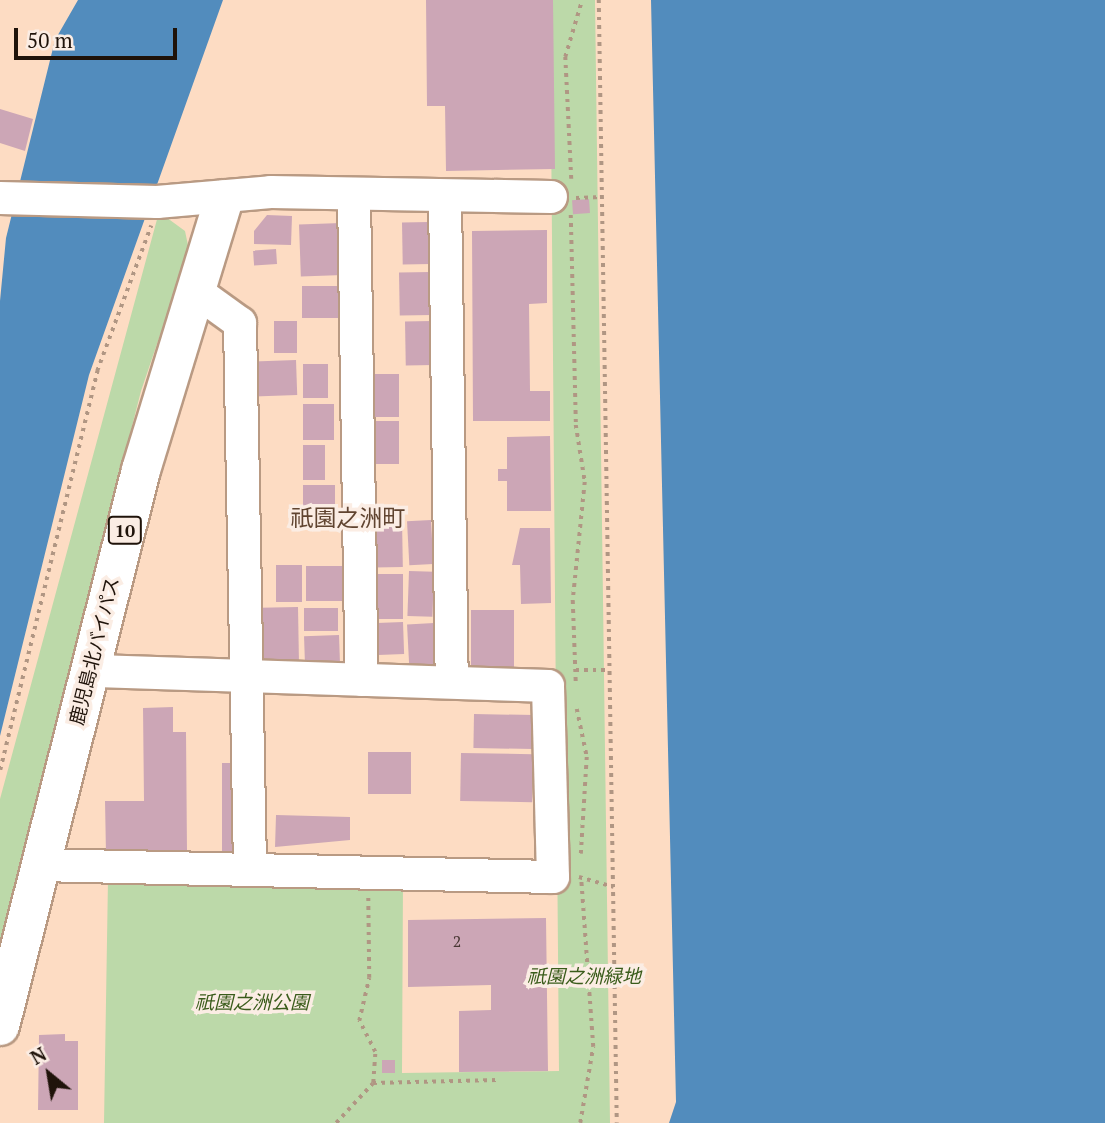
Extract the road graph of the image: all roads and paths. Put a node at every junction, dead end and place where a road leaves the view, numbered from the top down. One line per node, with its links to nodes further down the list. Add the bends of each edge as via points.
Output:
1 (582, 0): 10 (path, via 571,23 565,68 576,425 585,482 573,601)
2 (599, 0): 11 (path)
3 (354, 195): 4 (street); 7 (street, via 271,192); 14 (street)
4 (445, 196): 5 (street); 15 (street)
5 (551, 198)
6 (4, 199): 8 (street)
7 (224, 199): 8 (street); 9 (highway, 鹿児島北バイパス / 10)
8 (157, 207): 16 (path, via 97,371)
9 (197, 292): 12 (highway, 鹿児島北バイパス / 10, via 141,470); 13 (street, via 240,323)
10 (576, 670): 11 (path); 20 (path, via 588,800)
11 (610, 670): 21 (path)
12 (89, 671): 13 (street); 17 (highway, 鹿児島北バイパス / 10)
13 (245, 678): 14 (street); 18 (street)
14 (362, 680): 15 (street)
15 (452, 680): 20 (street, via 548,686)
16 (0, 770)
17 (39, 865): 18 (street); 22 (highway, 鹿児島北バイパス / 10)
18 (250, 870): 19 (street)
19 (368, 872): 20 (street); 24 (path, via 369,978 359,1021 374,1052)
20 (567, 877): 21 (path); 26 (path, via 593,1047)
21 (614, 887): 27 (path)
22 (0, 1026)
23 (497, 1080): 24 (path)
24 (373, 1083): 25 (path)
25 (336, 1123)
26 (579, 1123)
27 (617, 1123)

